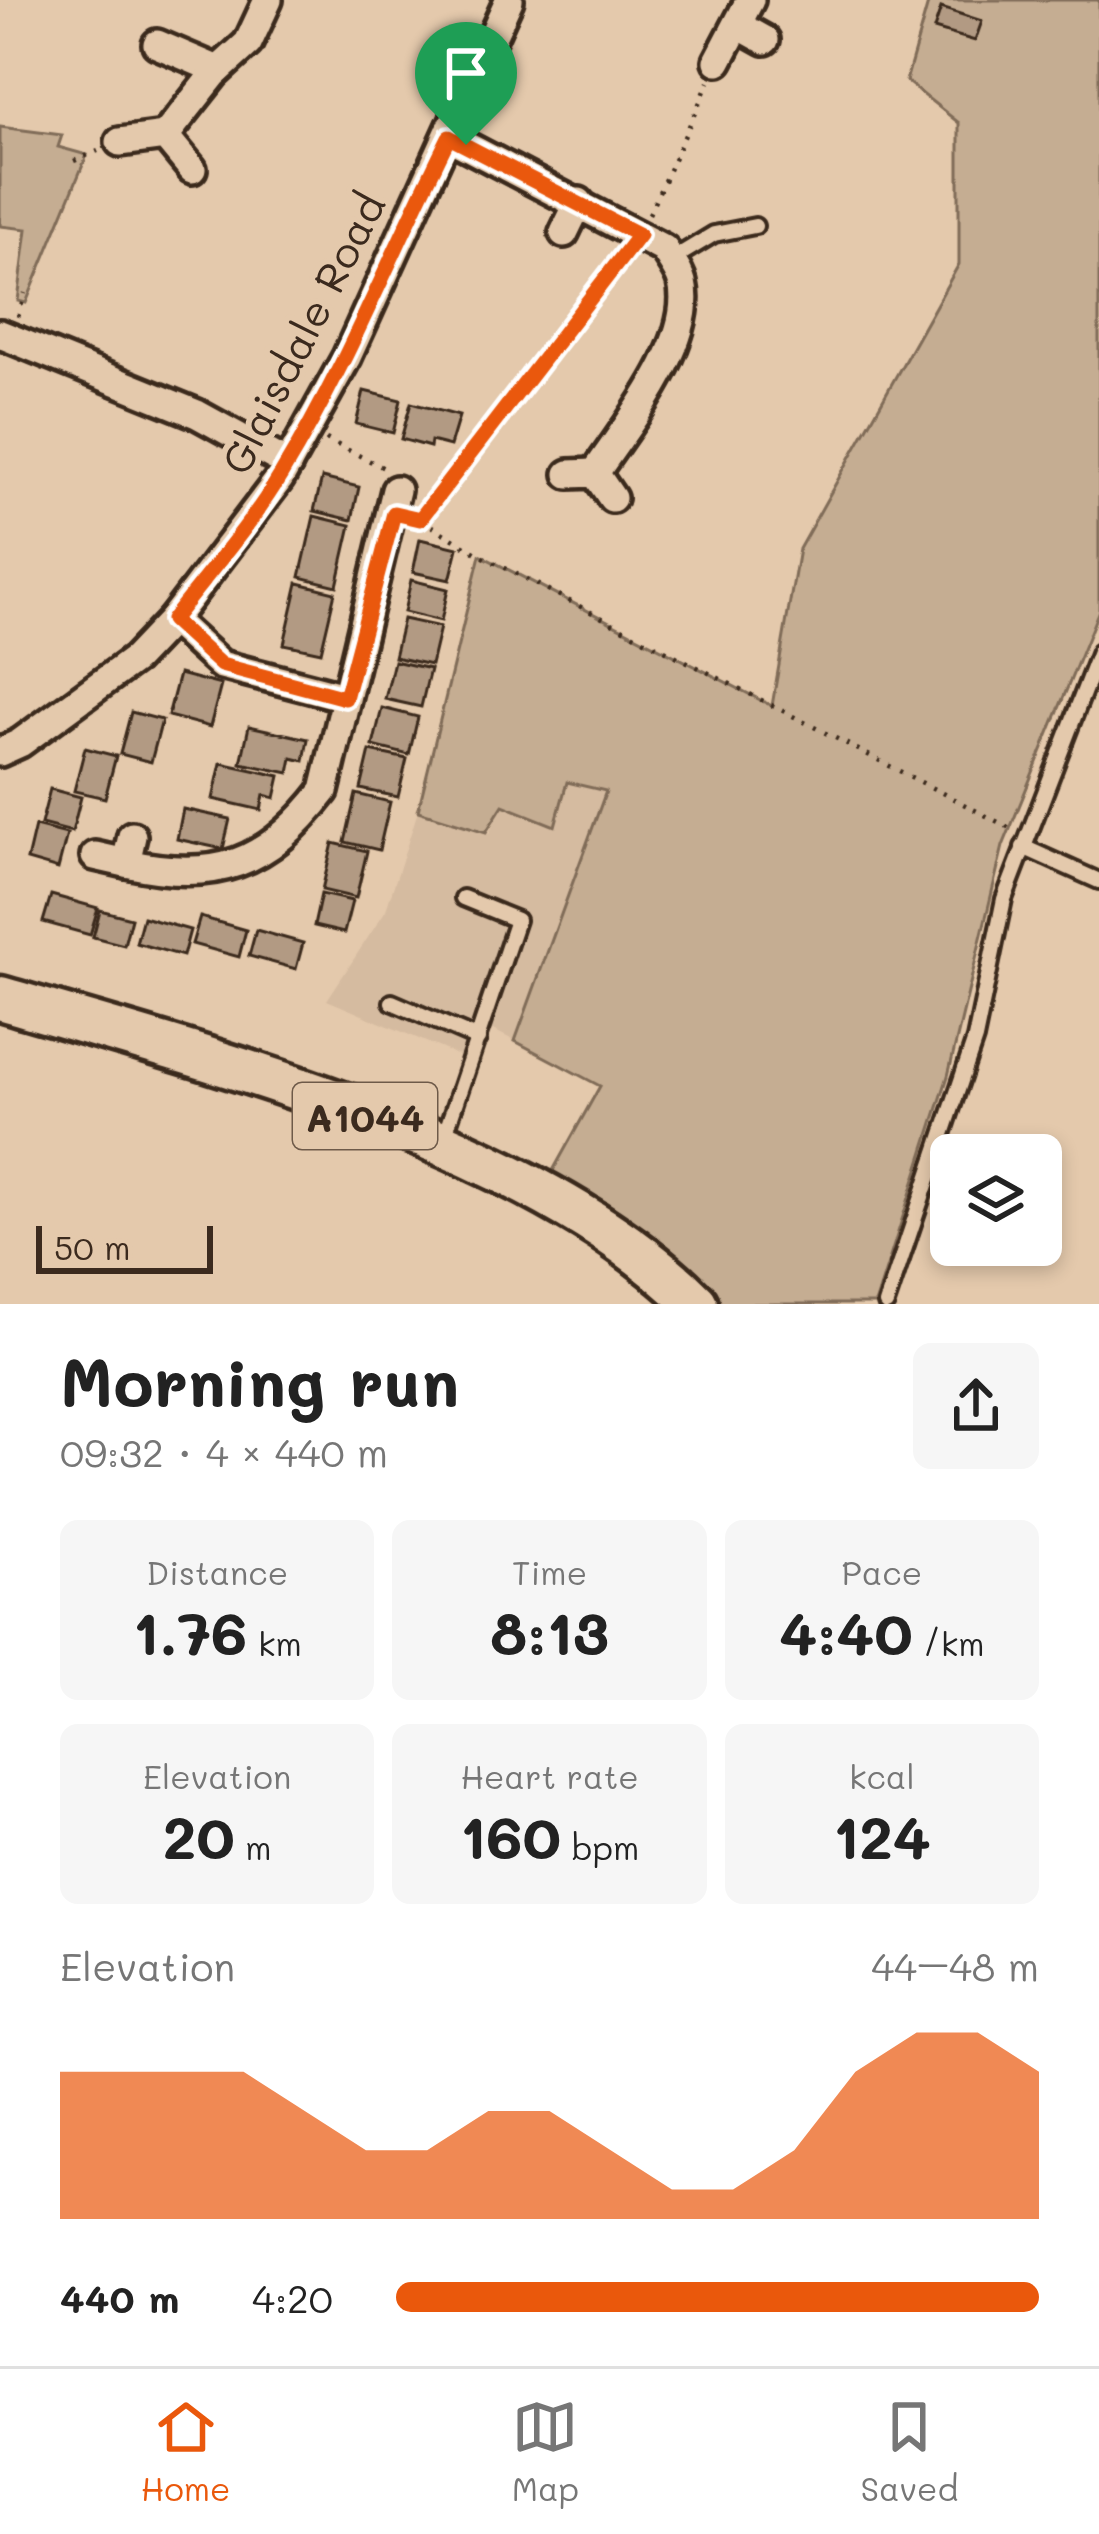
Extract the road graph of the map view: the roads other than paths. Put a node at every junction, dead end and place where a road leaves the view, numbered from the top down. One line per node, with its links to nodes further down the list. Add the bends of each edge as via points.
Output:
1 (268, 0): 7 (street, via 248,43)
2 (508, 0): 9 (street, Glaisdale Road)
3 (744, 13): 4 (street); 6 (street)
4 (765, 40)
5 (157, 44): 7 (street)
6 (718, 61)
7 (218, 70): 8 (street)
8 (165, 136): 10 (street); 11 (street)
9 (449, 137): 12 (street); 17 (street, Glaisdale Road)
10 (120, 142)
11 (192, 169)
12 (578, 202): 14 (street); 15 (street, via 664,249)
13 (755, 226): 15 (lane, via 714,234)
14 (564, 233)
15 (670, 260): 18 (street, via 685,307 678,332 652,387 582,474)
16 (0, 334): 17 (street, via 197,414)
17 (288, 464): 20 (street, Glaisdale Road)
18 (612, 498)
19 (404, 507): 22 (street)
20 (172, 620): 22 (street, via 221,665); 23 (street, Glaisdale Road, via 135,659)
21 (1099, 652): 24 (lane)
22 (345, 698): 25 (street, via 324,791 295,828 242,865 175,874 129,850)
23 (0, 752)
24 (1026, 842): 26 (lane); 33 (lane, via 1004,899 974,1039)
25 (95, 856)
26 (1099, 881)
27 (463, 898): 30 (lane, via 517,920)
28 (0, 998): 31 (main road, A1044)
29 (392, 1002): 30 (lane)
30 (478, 1040): 31 (lane)
31 (441, 1145): 32 (main road, A1044, via 592,1222)
32 (696, 1304)
33 (886, 1304)

